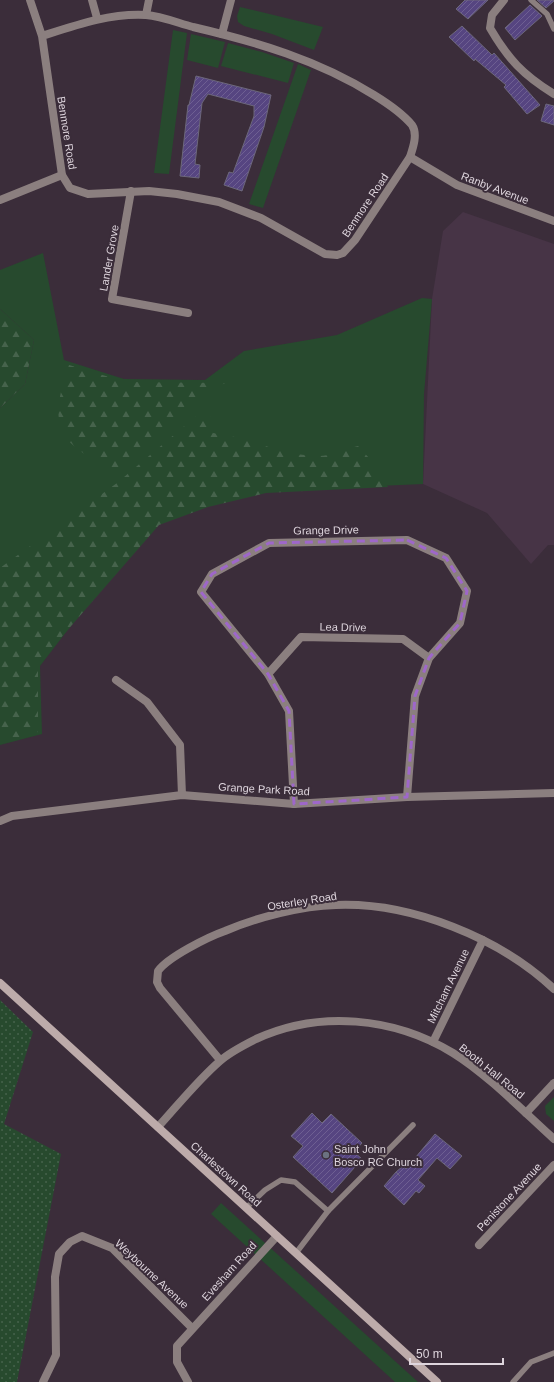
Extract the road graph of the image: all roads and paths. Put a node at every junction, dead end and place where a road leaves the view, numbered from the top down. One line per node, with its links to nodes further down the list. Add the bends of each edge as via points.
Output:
1 (30, 0): 11 (street, Benmore Road)
2 (92, 0): 8 (street)
3 (149, 0): 7 (street)
4 (231, 0): 10 (street)
5 (504, 0): 12 (street, via 492,15 490,28 505,53 534,82)
6 (531, 0): 9 (lane, via 547,14)
7 (146, 15): 8 (street, Benmore Road); 10 (street, Benmore Road)
8 (97, 18): 11 (street, Benmore Road)
9 (554, 29)
10 (222, 34): 13 (street, Benmore Road, via 316,64 381,100 412,126 414,140)
11 (42, 36): 14 (street, Benmore Road)
12 (554, 94)
13 (410, 157): 15 (street, Benmore Road, via 352,244 338,255 325,254 261,218 219,202 177,194); 17 (street, Ranby Avenue, via 457,186)
14 (62, 175): 15 (street, Benmore Road, via 70,188 81,193); 16 (street)
15 (131, 191): 18 (street, Lander Grove, via 112,299)
16 (0, 200)
17 (554, 221)
18 (188, 313)
19 (429, 658): 20 (street, Lea Drive, via 403,639 301,638); 20 (street, Grange Drive, via 460,623 467,591 446,558 407,540 269,542 212,574 201,592); 24 (street, Grange Drive, via 415,696)
20 (268, 674): 25 (street, Grange Drive, via 289,711)
21 (116, 680): 23 (street, via 147,702 180,746)
22 (554, 793): 24 (street, Grange Park Road)
23 (182, 795): 25 (street, Grange Park Road); 26 (street, Grange Park Road, via 12,816)
24 (407, 797): 25 (street, Grange Park Road)
25 (294, 804)
26 (0, 821)
27 (483, 940): 29 (street, Osterley Road, via 523,964); 30 (street, Mitcham Avenue); 31 (street, Osterley Road, via 445,924 408,913 369,906 336,905 260,919 214,935 167,962 157,975 160,988)
28 (0, 983): 35 (street, Charlestown Road)
29 (554, 989)
30 (433, 1042): 31 (street, Booth Hall Road, via 394,1027 345,1021 320,1022 298,1025 268,1034); 33 (street, Booth Hall Road, via 475,1069)
31 (220, 1060): 35 (street, Booth Hall Road)
32 (554, 1083): 33 (street)
33 (526, 1114): 36 (street, Booth Hall Road)
34 (413, 1125): 39 (lane)
35 (158, 1127): 38 (street, Charlestown Road)
36 (554, 1140)
37 (554, 1165): 41 (street, Penistone Avenue)
38 (246, 1208): 39 (lane, via 265,1190 281,1180 295,1182); 40 (street, Charlestown Road)
39 (328, 1211): 42 (lane)
40 (277, 1236): 42 (street, Charlestown Road); 43 (street, Evesham Road)
41 (479, 1245)
42 (296, 1253): 47 (street, Charlestown Road)
43 (192, 1328): 45 (street, Weybourne Avenue, via 112,1248 82,1236 70,1242 59,1254 55,1277 56,1355); 46 (street, Evesham Road, via 177,1346 177,1362)
44 (554, 1353): 48 (lane, via 531,1362)
45 (43, 1382)
46 (188, 1382)
47 (437, 1382)
48 (513, 1382)

